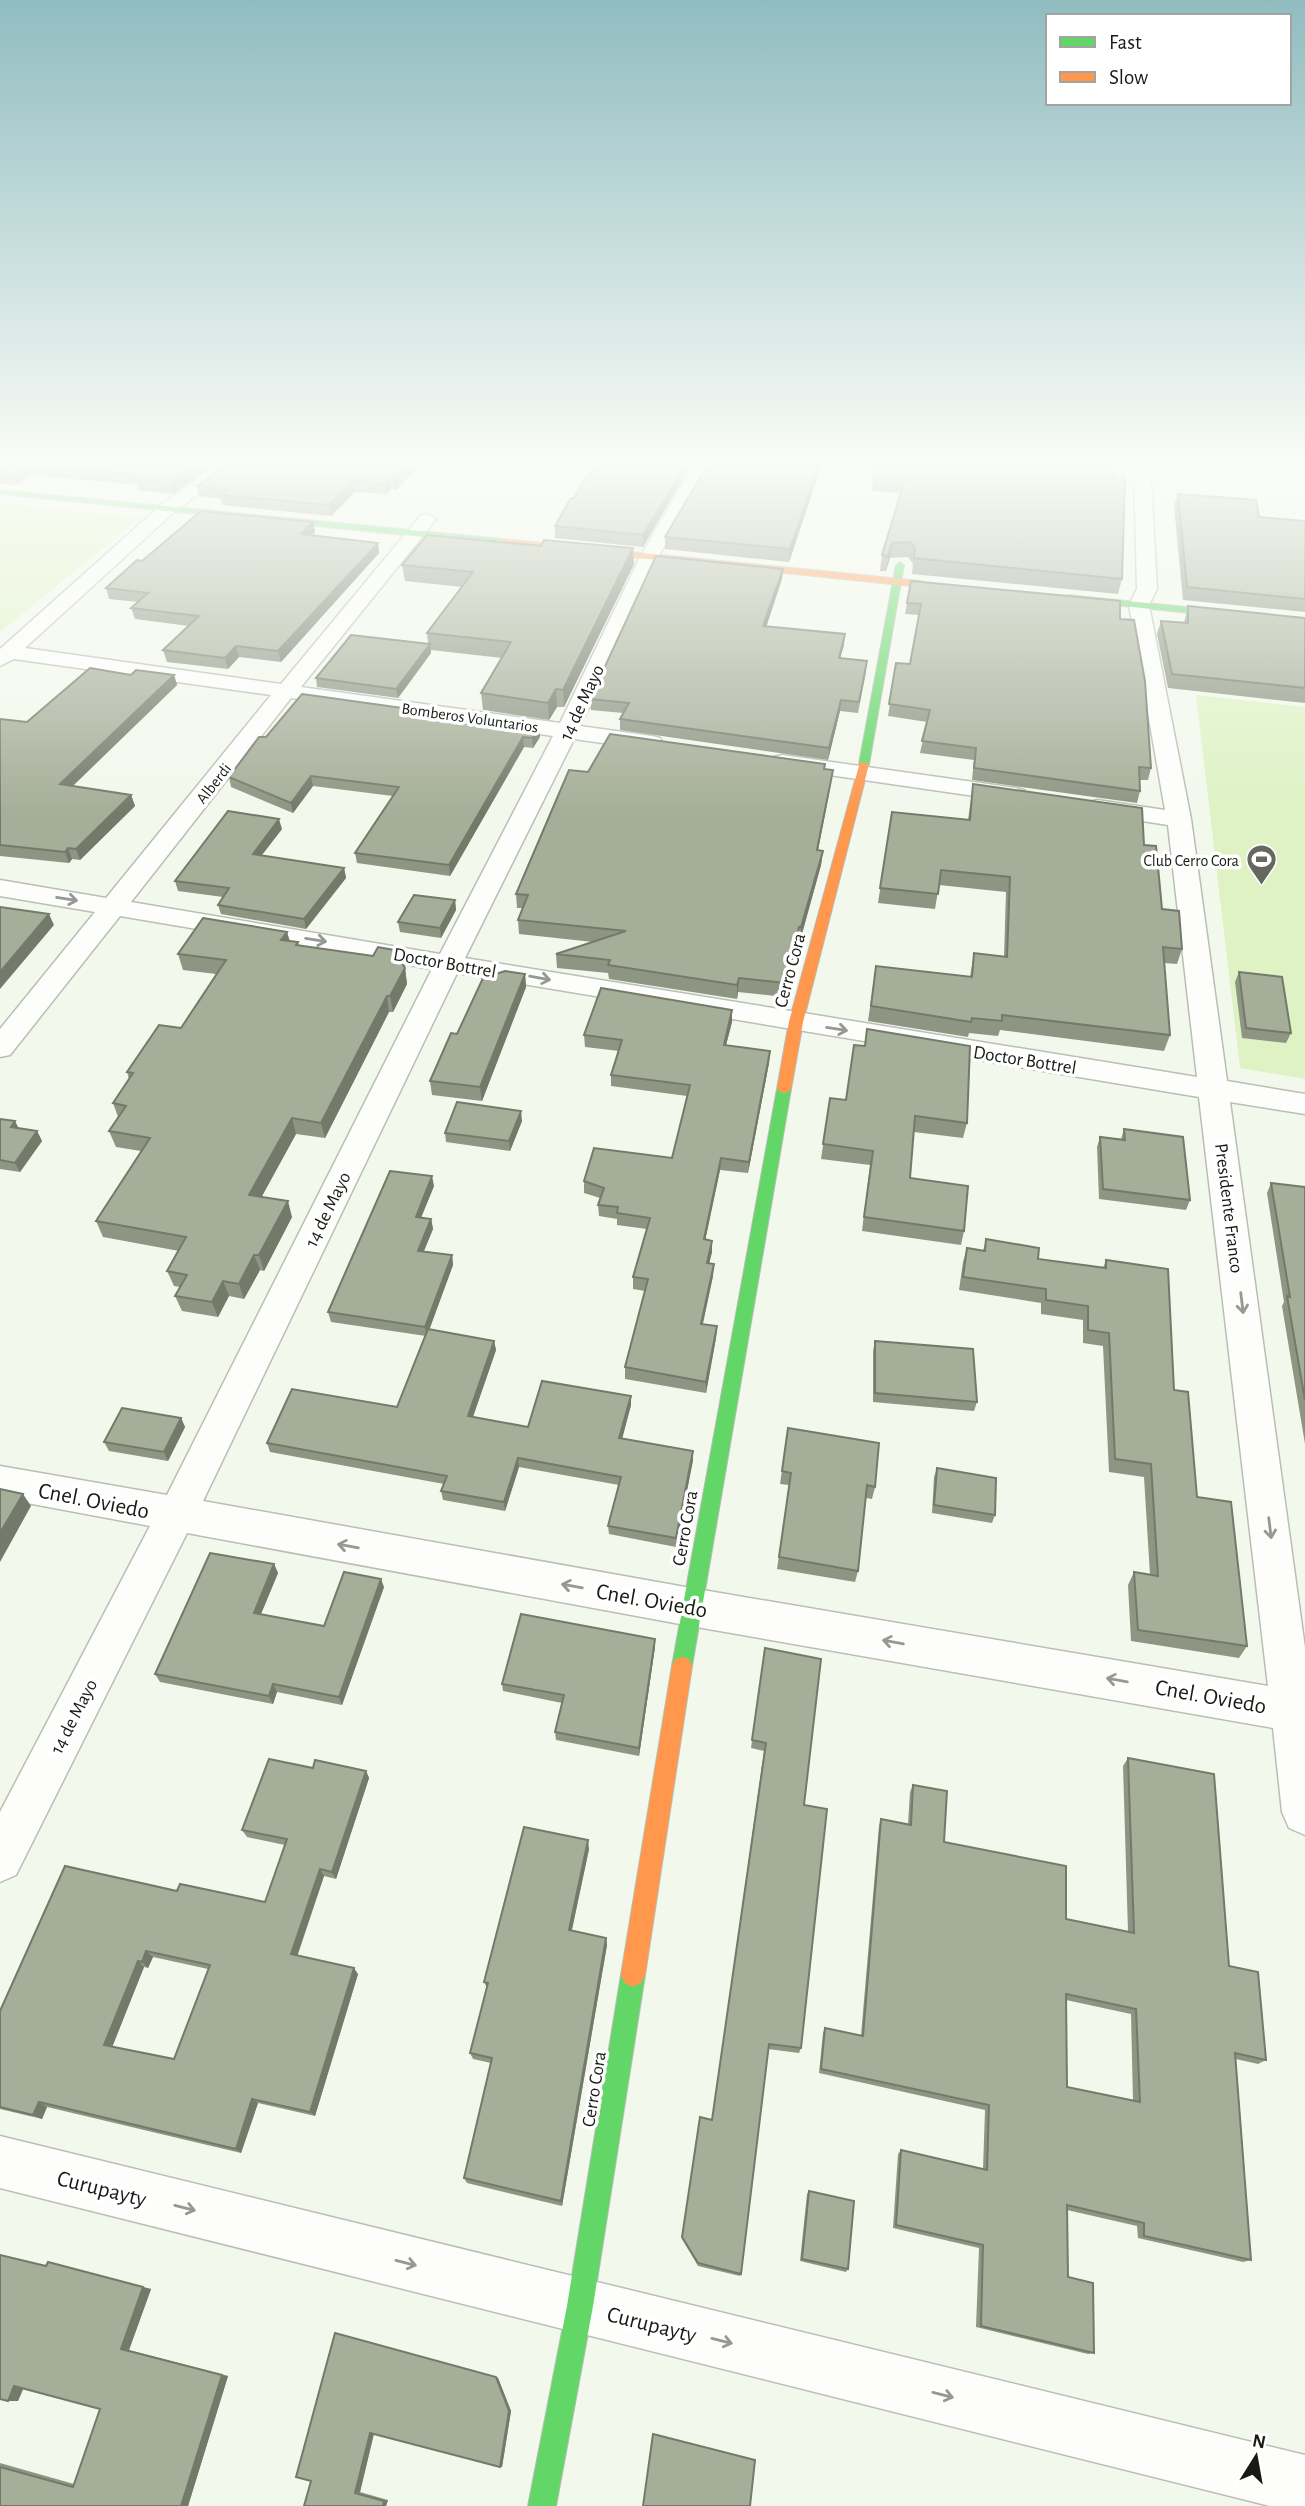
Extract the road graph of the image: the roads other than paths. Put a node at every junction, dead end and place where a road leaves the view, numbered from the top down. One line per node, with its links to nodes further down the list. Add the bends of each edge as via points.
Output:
1 (88, 581): 10 (street)
2 (377, 581): 11 (street, Alberdi)
3 (639, 581): 12 (street, 14 de Mayo)
4 (897, 581): 6 (main road); 15 (main road, Cerro Cora)
5 (1145, 581): 7 (street, Presidente Franco)
6 (937, 585)
7 (1145, 593): 8 (main road); 9 (main road); 18 (street, Presidente Franco)
8 (1045, 596)
9 (1305, 622)
10 (5, 656): 11 (street, Bomberos Voluntarios)
11 (286, 691): 12 (street, Bomberos Voluntarios); 20 (street, Alberdi)
12 (567, 731): 13 (street, Bomberos Voluntarios); 21 (street, 14 de Mayo)
13 (674, 746)
14 (755, 758): 15 (street)
15 (862, 774): 16 (street); 22 (main road, Cerro Cora)
16 (1041, 799)
17 (1069, 803): 18 (street)
18 (1180, 819): 24 (street, Presidente Franco)
19 (0, 888): 20 (street, Doctor Bottrel, one-way to 20)
20 (115, 907): 21 (street, Doctor Bottrel, one-way to 21); 23 (street, Alberdi)
21 (449, 962): 22 (street, Doctor Bottrel, one-way to 22); 27 (street, 14 de Mayo)
22 (796, 1022): 24 (street, Doctor Bottrel, one-way to 24); 28 (main road, Cerro Cora)
23 (0, 1048)
24 (1214, 1089): 25 (street, Doctor Bottrel); 29 (street, Presidente Franco, one-way to 29)
25 (1305, 1104)
26 (0, 1482): 27 (street, Cnel. Oviedo)
27 (176, 1516): 28 (street, Cnel. Oviedo, one-way to 27); 31 (street, 14 de Mayo)
28 (691, 1607): 29 (street, Cnel. Oviedo, one-way to 28); 33 (main road, Cerro Cora)
29 (1299, 1712): 30 (street, Presidente Franco)
30 (1305, 1812)
31 (0, 1859)
32 (0, 2162): 33 (street, Curupayty, one-way to 33)
33 (580, 2306): 34 (street, Curupayty, one-way to 34); 35 (main road, Cerro Cora)
34 (1305, 2485)
35 (542, 2506)

